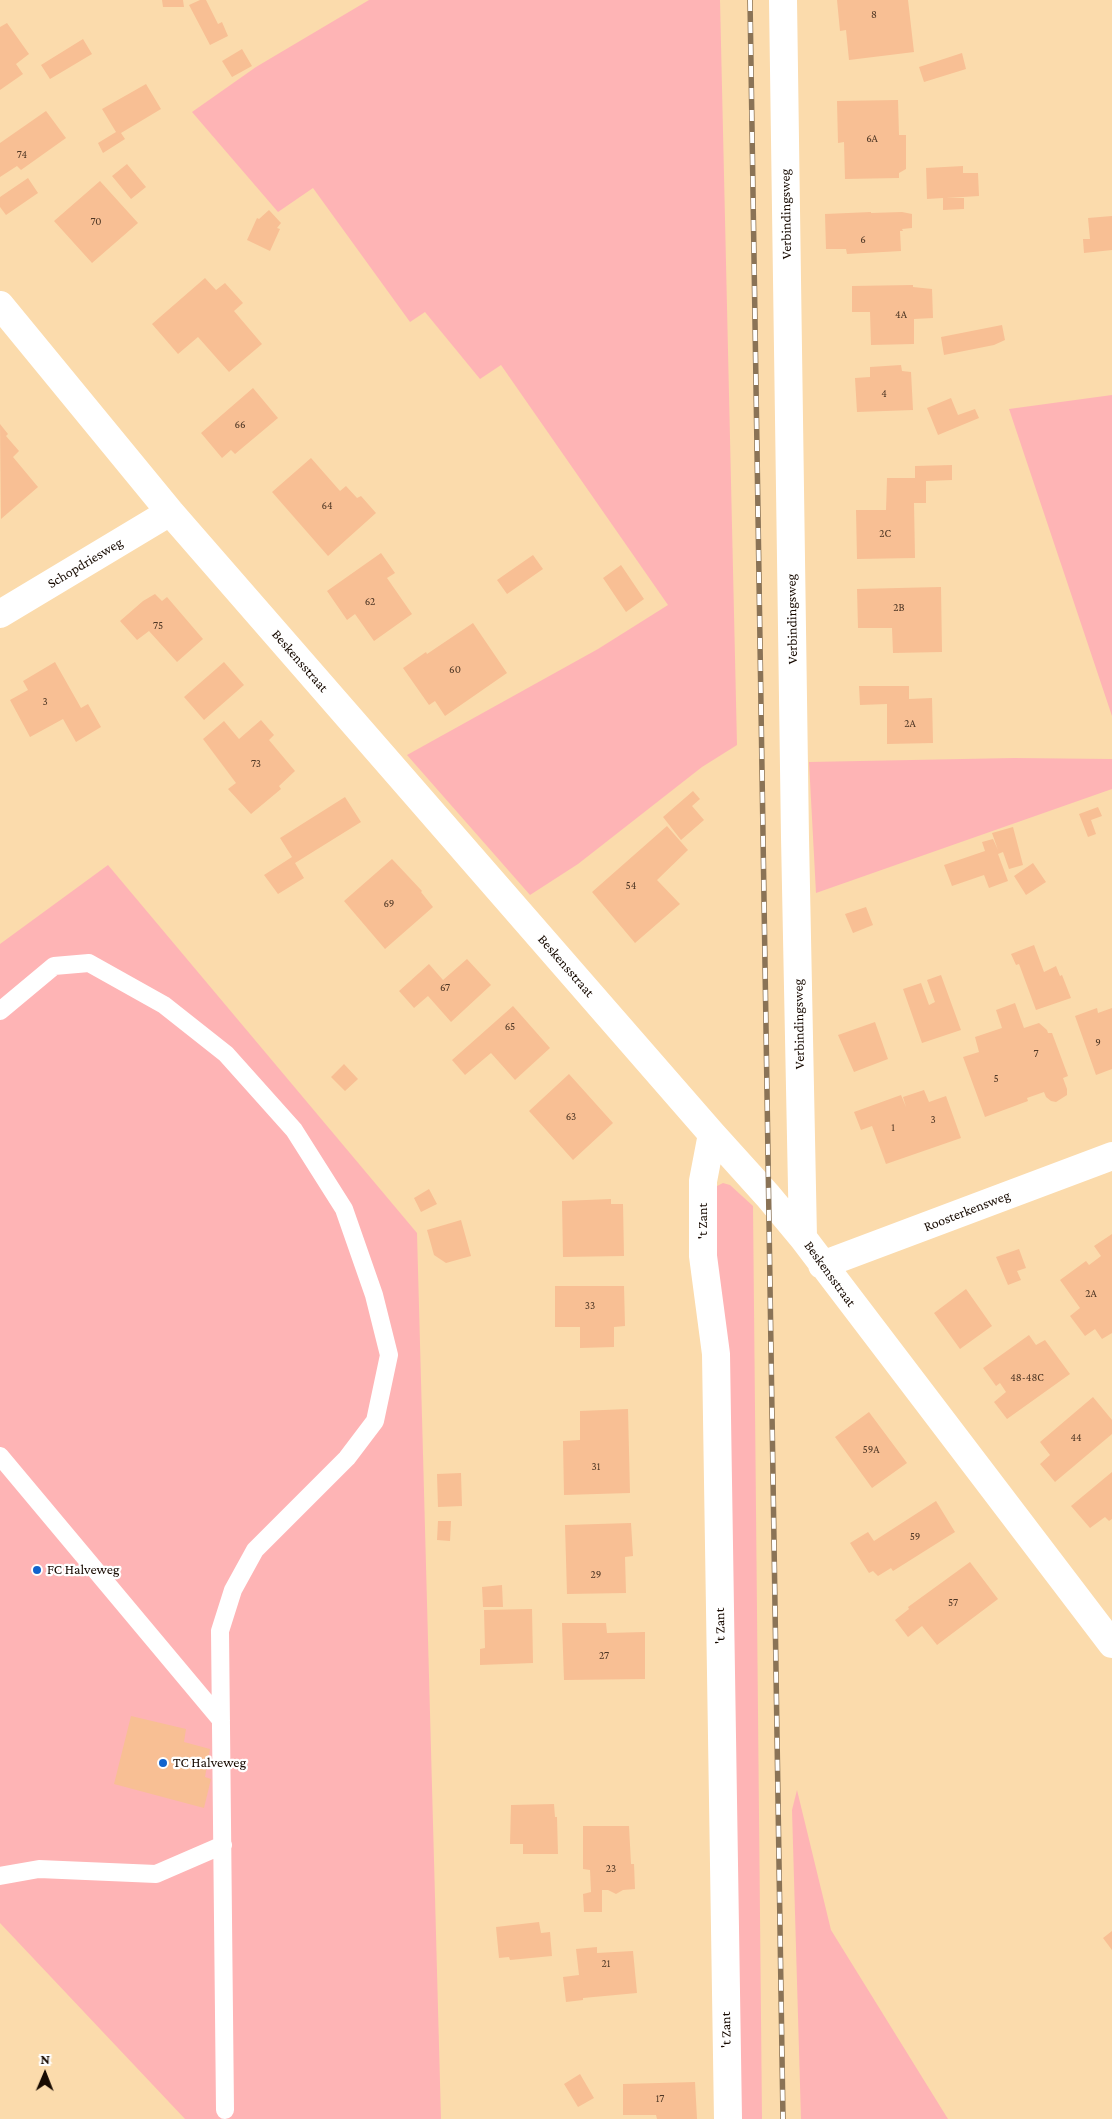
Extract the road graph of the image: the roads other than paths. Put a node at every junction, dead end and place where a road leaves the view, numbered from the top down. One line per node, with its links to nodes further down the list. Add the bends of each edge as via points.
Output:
1 (783, 0): 8 (street, Verbindingsweg)
2 (0, 305): 3 (street, Beskensstraat)
3 (170, 512): 4 (street, Schopdriesweg); 6 (street, Beskensstraat)
4 (0, 614)
5 (0, 1010): 12 (lane, via 54,966 89,963 164,1005 226,1054 294,1130 344,1209 374,1295 389,1355 375,1421 347,1458 255,1550 234,1590 220,1630)
6 (712, 1134): 8 (street, Beskensstraat); 16 (street, 't Zant, via 703,1181 703,1256 716,1354)
7 (1112, 1156): 9 (street, Roosterkensweg)
8 (803, 1238): 9 (street, Beskensstraat)
9 (822, 1265): 11 (street, Beskensstraat)
10 (0, 1456): 12 (lane)
11 (1112, 1644)
12 (221, 1720): 13 (lane)
13 (223, 1845): 14 (lane, via 156,1874 39,1869); 15 (lane)
14 (0, 1876)
15 (225, 2110)
16 (728, 2119)

